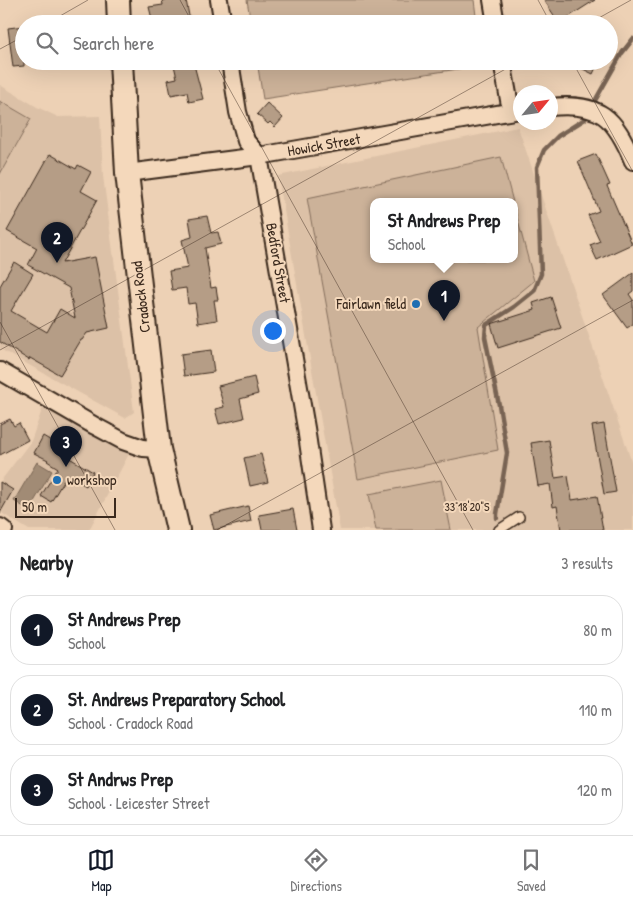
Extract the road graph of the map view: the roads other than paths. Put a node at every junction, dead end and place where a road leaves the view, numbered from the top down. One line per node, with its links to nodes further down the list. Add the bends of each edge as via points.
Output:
1 (118, 0): 4 (main road)
2 (219, 0): 5 (street)
3 (492, 0): 6 (street)
4 (119, 15)
5 (222, 15)
6 (494, 15)
7 (121, 70): 15 (main road, Cradock Road)
8 (231, 70): 13 (street, Bedford Street, via 246,141)
9 (505, 70): 10 (street)
10 (513, 100)
11 (558, 106): 14 (street, via 587,108 606,116 618,130)
12 (513, 111): 13 (street, Howick Street)
13 (260, 156): 15 (street, Howick Street); 22 (street, Bedford Street)
14 (633, 161)
15 (127, 173): 17 (main road, Cradock Road)
16 (0, 371): 17 (street, via 123,441)
17 (159, 449): 21 (main road, Cradock Road)
18 (519, 517): 23 (lane)
19 (0, 528): 20 (street)
20 (4, 530)
21 (178, 530)
22 (322, 530)
23 (499, 530)

